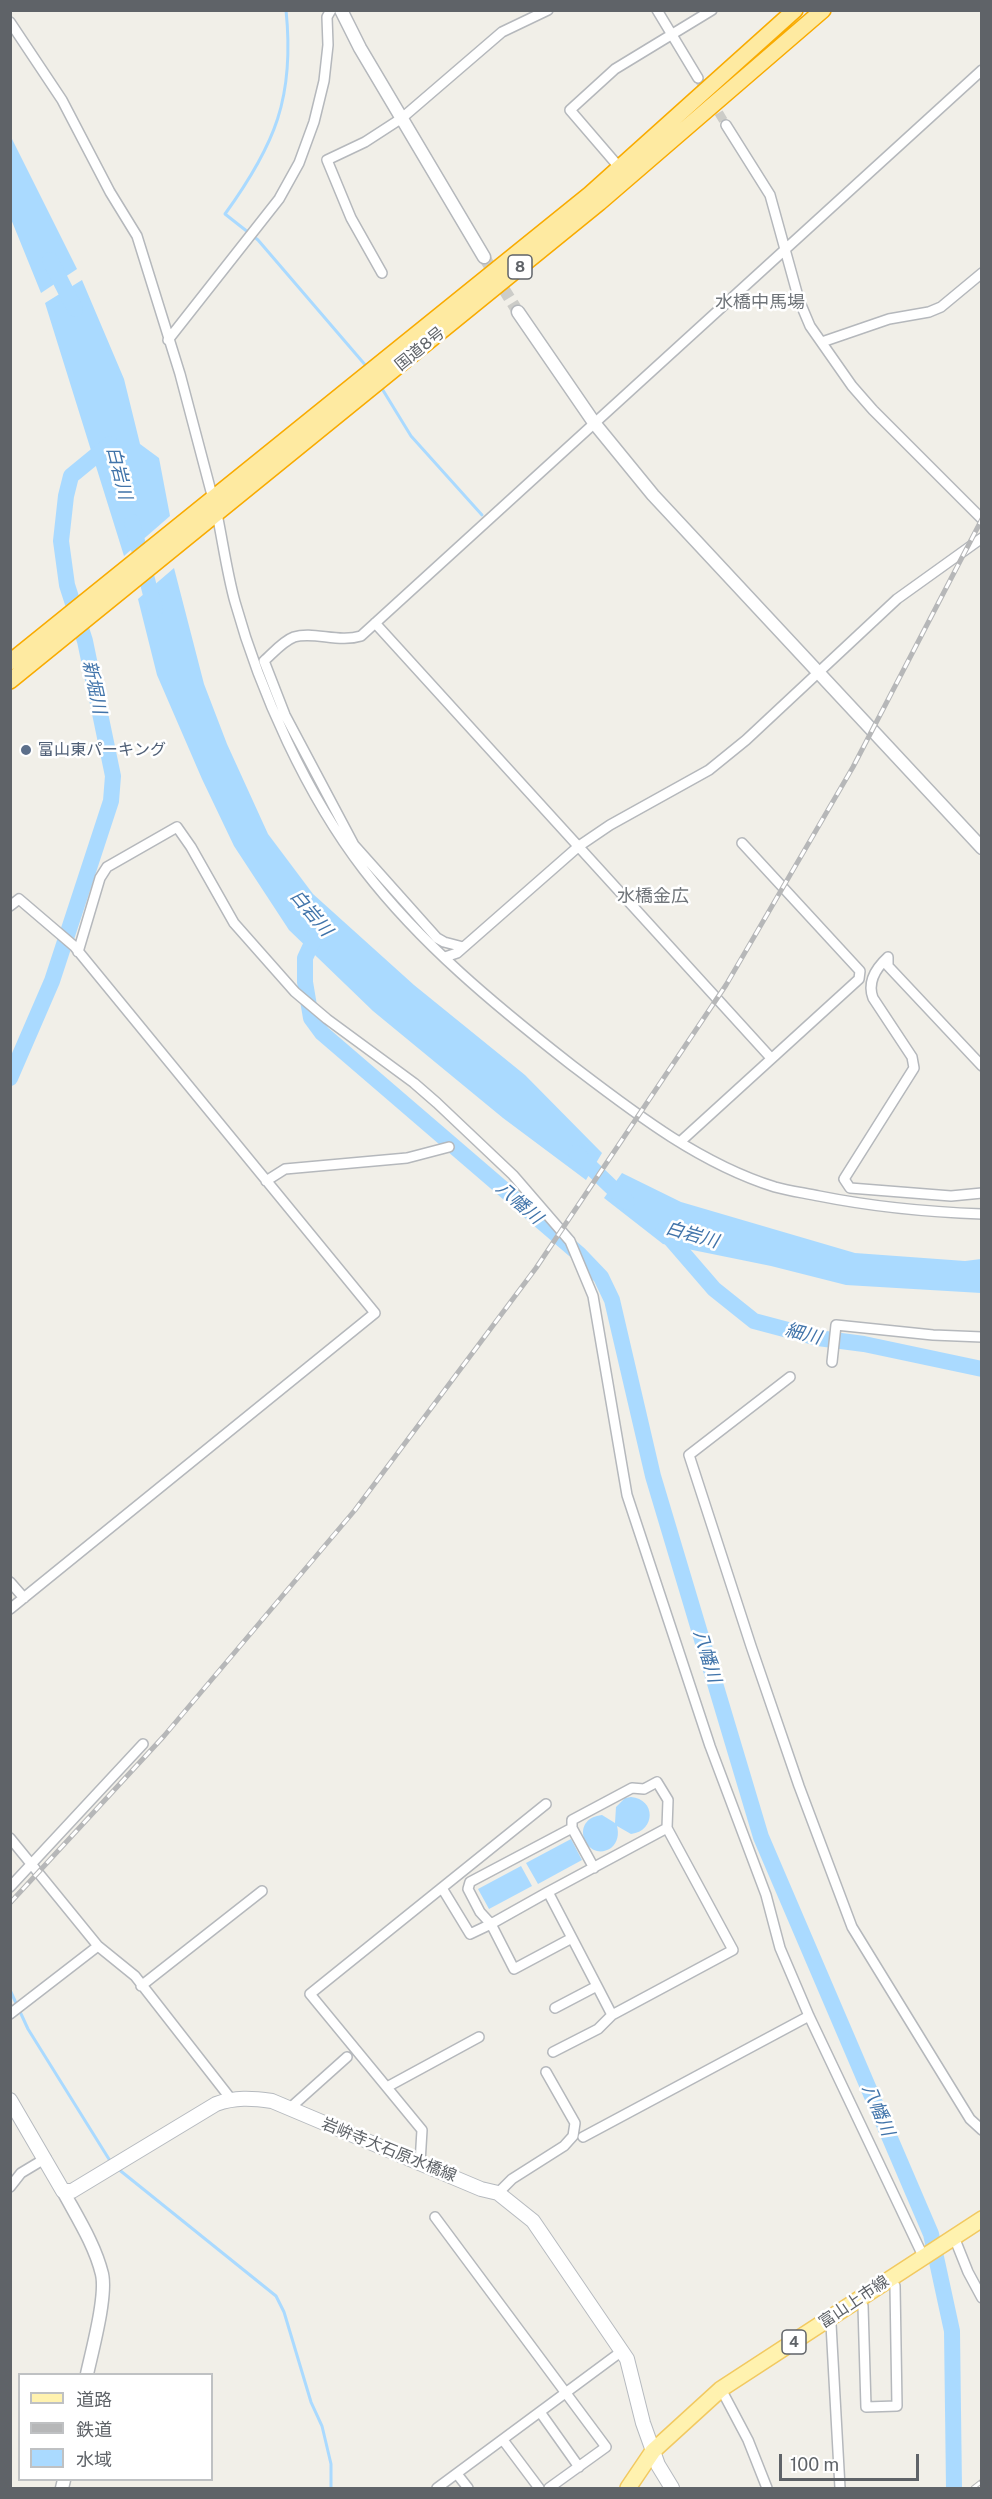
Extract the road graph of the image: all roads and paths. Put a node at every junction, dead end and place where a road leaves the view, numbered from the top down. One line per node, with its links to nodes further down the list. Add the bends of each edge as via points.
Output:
1 (331, 10): 20 (street, via 327,16 324,81 299,164 279,199)
2 (341, 10): 12 (street)
3 (548, 10): 12 (street, via 502,32)
4 (657, 10): 9 (street)
5 (712, 10): 9 (street)
6 (795, 10): 14 (highway, 国道8号 / 8)
7 (823, 10): 23 (highway, 国道8号 / 8, via 599,203)
8 (10, 22): 20 (street, via 62,99 137,236)
9 (671, 35): 11 (street); 14 (street, via 615,69 570,110)
10 (981, 70): 15 (street)
11 (698, 78)
12 (402, 118): 16 (street); 17 (street, via 327,160 351,218)
13 (726, 125): 15 (street, via 770,195)
14 (619, 167): 23 (highway, 国道8号 / 8)
15 (786, 249): 21 (street, via 799,300); 22 (street)
16 (484, 257)
17 (382, 273)
18 (981, 273): 21 (street, via 941,307)
19 (518, 312): 22 (street)
20 (168, 340): 23 (street, via 180,374)
21 (822, 342): 24 (street, via 873,410)
22 (595, 424): 26 (street); 29 (street, via 654,495)
23 (212, 509): 27 (highway, 国道8号 / 8); 37 (street, via 235,601 283,731 341,838 365,871)
24 (981, 519)
25 (981, 538): 29 (street, via 897,599)
26 (375, 623): 32 (street); 35 (street, via 354,639 297,636 264,661 285,715 354,845 437,938)
27 (63, 629): 28 (highway, 国道8号 / 8); 30 (highway, 国道8号 / 8)
28 (10, 662)
29 (818, 672): 32 (street, via 709,770); 33 (street)
30 (10, 681)
31 (742, 843): 38 (street, via 860,971 859,979)
32 (579, 846): 35 (street); 38 (street)
33 (981, 848)
34 (10, 906): 36 (street, via 19,899)
35 (463, 946): 37 (street)
36 (76, 949): 42 (street); 70 (street, via 107,867 177,827 234,923 295,992 437,1103 513,1175 570,1241 593,1296 627,1495 710,1746 766,1896 780,1948)
37 (445, 957): 40 (street, via 597,1085)
38 (771, 1058): 40 (street)
39 (981, 1066): 43 (street, via 888,966 888,957 875,971 870,990 912,1057 914,1068 844,1179 850,1188 951,1196)
40 (680, 1142): 44 (street, via 743,1175 778,1188 874,1207)
41 (449, 1147): 42 (street, via 407,1158 285,1169)
42 (266, 1181): 49 (street, via 375,1313)
43 (981, 1193)
44 (981, 1214)
45 (981, 1337): 46 (street, via 836,1325)
46 (832, 1362)
47 (790, 1377): 79 (street, via 689,1455 799,1786 852,1927 970,2119)
48 (10, 1582): 49 (street)
49 (24, 1598): 50 (street)
50 (10, 1609)
51 (143, 1744): 56 (street)
52 (546, 1804): 59 (street)
53 (573, 1828): 54 (street, via 572,1820 632,1788 645,1789 657,1782 668,1800); 57 (street); 62 (street, via 470,1882 468,1889)
54 (667, 1828): 57 (street); 69 (street, via 733,1950)
55 (10, 1838): 56 (street)
56 (31, 1866): 58 (street); 64 (street)
57 (594, 1868): 61 (street)
58 (10, 1887)
59 (442, 1887): 62 (street, via 470,1934); 75 (street, via 310,1994)
60 (262, 1891): 65 (street)
61 (548, 1893): 62 (street); 63 (street)
62 (491, 1924): 63 (street, via 514,1969)
63 (572, 1938): 66 (street)
64 (98, 1946): 65 (street, via 135,1976); 68 (street)
65 (141, 1986): 76 (street)
66 (597, 1986): 67 (street); 69 (street)
67 (555, 2008)
68 (10, 2014)
69 (612, 2014): 72 (street, via 598,2029)
70 (809, 2016): 80 (street); 89 (street)
71 (479, 2037): 75 (street)
72 (553, 2052)
73 (346, 2057): 78 (street)
74 (546, 2072): 85 (street, via 575,2123 573,2136)
75 (387, 2087): 82 (street, via 422,2130)
76 (231, 2099): 78 (main road, 岩峅寺大石原水橋線, via 272,2101); 84 (main road, 岩峅寺大石原水橋線, via 72,2191)
77 (10, 2100): 81 (main road)
78 (290, 2109): 82 (main road, 岩峅寺大石原水橋線)
79 (981, 2130)
80 (583, 2137)
81 (45, 2158): 83 (street, via 21,2173); 84 (main road)
82 (420, 2163): 85 (main road, 岩峅寺大石原水橋線)
83 (10, 2187)
84 (63, 2191): 95 (street, via 102,2277)
85 (498, 2193): 94 (main road, 岩峅寺大石原水橋線, via 533,2221)
86 (435, 2217): 97 (street)
87 (981, 2219): 88 (main road, 富山上市線 / 4)
88 (954, 2237): 89 (main road, 富山上市線 / 4); 91 (street)
89 (923, 2256): 90 (main road, 富山上市線 / 4)
90 (890, 2278): 92 (main road, 富山上市線 / 4); 92 (street, via 895,2286 897,2406 866,2407 863,2306)
91 (980, 2293)
92 (859, 2299): 93 (main road, 富山上市線 / 4)
93 (829, 2319): 96 (main road, 富山上市線 / 4); 110 (street)
94 (622, 2351): 97 (street); 100 (main road, 岩峅寺大石原水橋線)
95 (87, 2373)
96 (721, 2389): 100 (main road, 富山上市線 / 4); 109 (street)
97 (566, 2393): 98 (street); 101 (street, via 606,2447)
98 (540, 2412): 99 (street); 101 (street)
99 (503, 2440): 102 (street); 105 (street)
100 (653, 2451): 107 (main road, 富山上市線 / 4); 108 (main road, 岩峅寺大石原水橋線)
101 (579, 2467): 106 (street)
102 (457, 2474): 103 (street); 104 (street)
103 (437, 2488)
104 (468, 2488)
105 (538, 2488)
106 (549, 2488)
107 (628, 2488)
108 (672, 2488)
109 (767, 2488)
110 (840, 2488)

